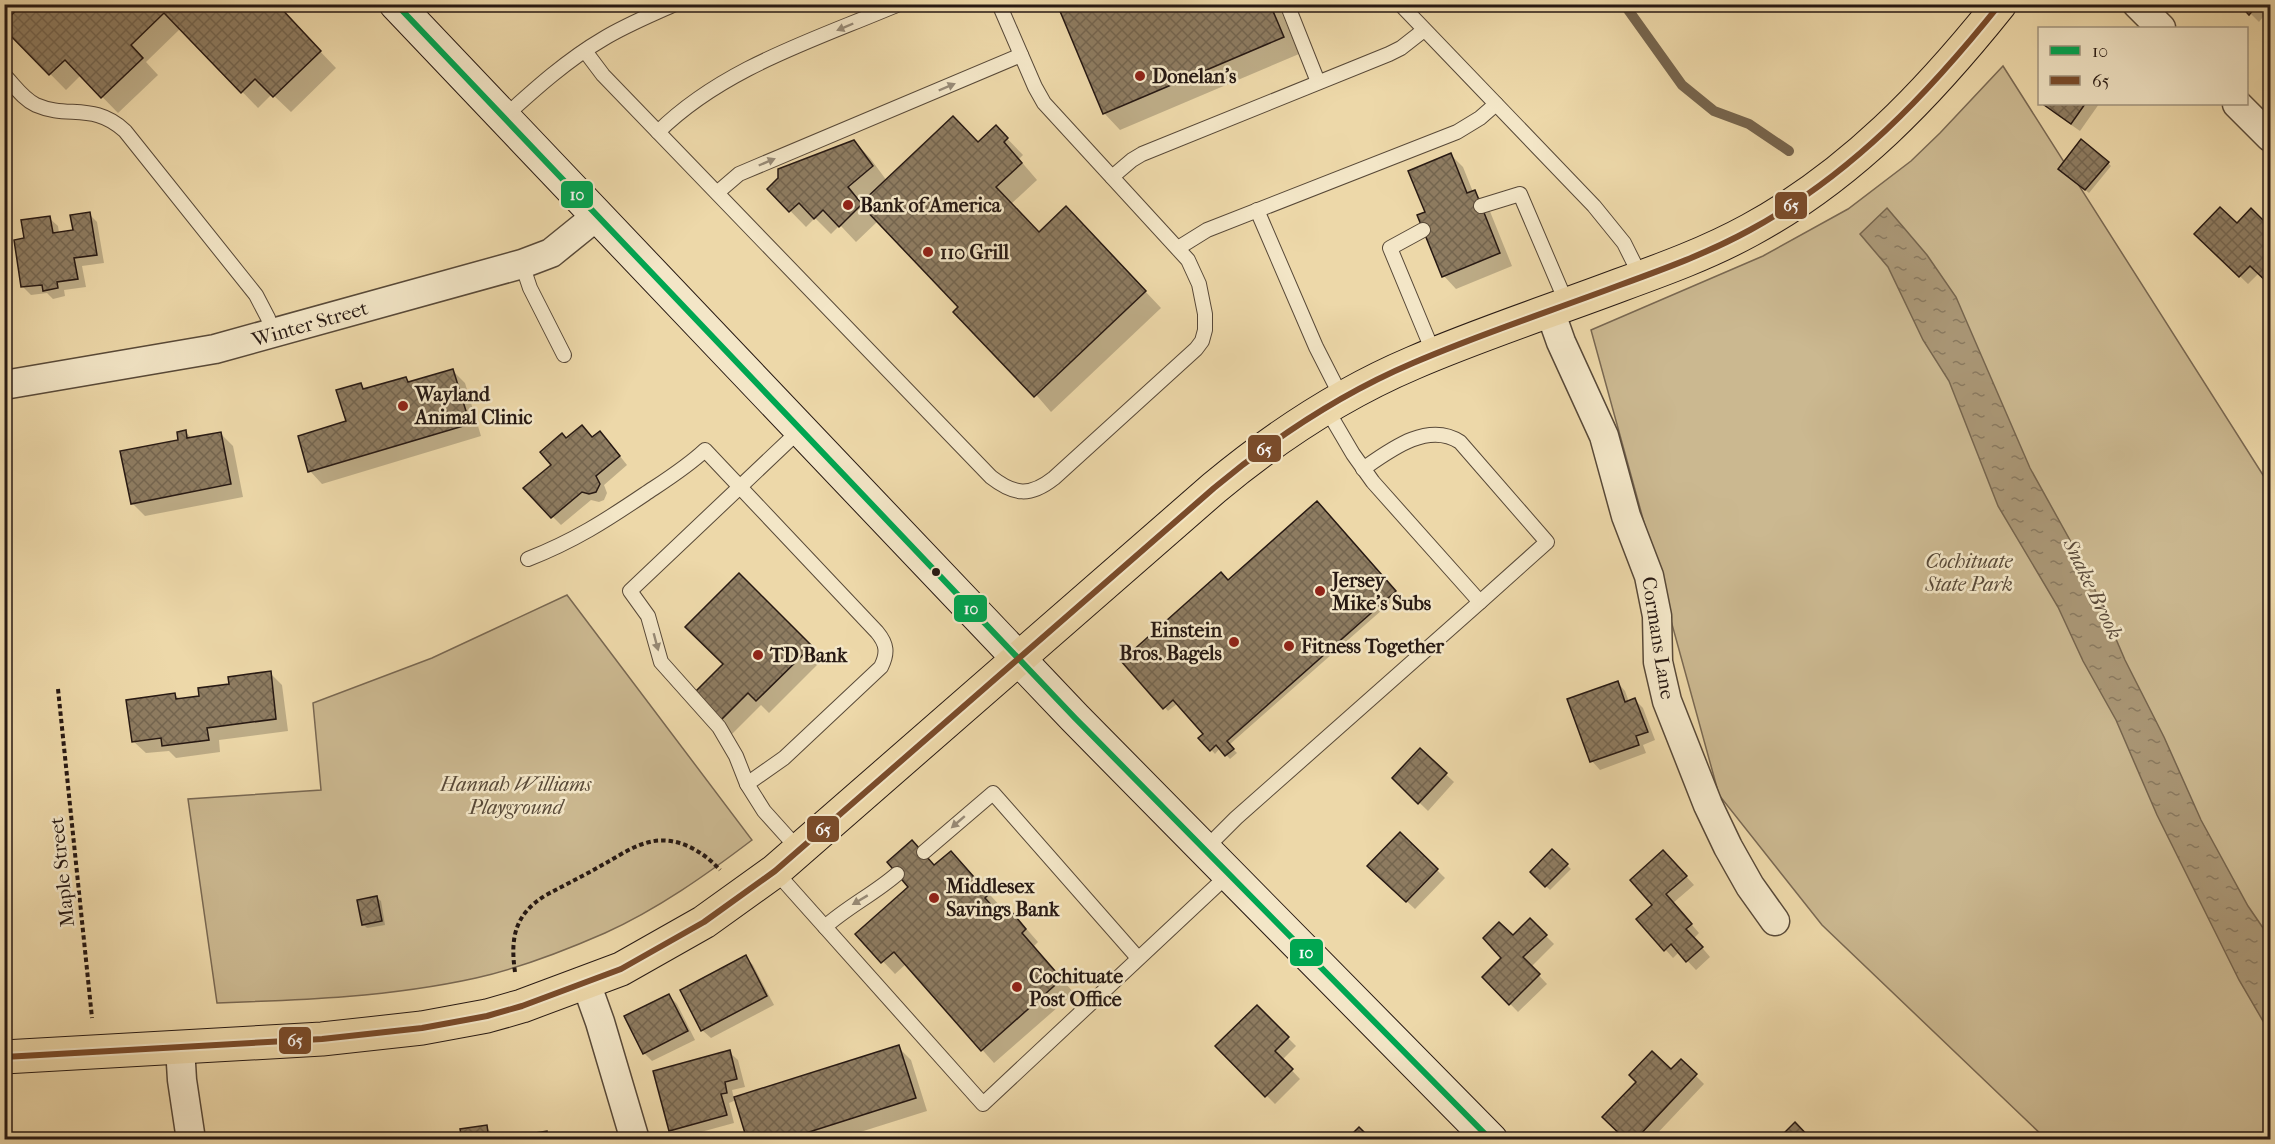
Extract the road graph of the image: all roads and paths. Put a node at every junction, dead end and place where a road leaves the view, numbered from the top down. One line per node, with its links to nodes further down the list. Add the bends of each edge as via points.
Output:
1 (396, 4): 17 (main road)
2 (675, 4): 11 (lane)
3 (899, 4): 18 (lane, one-way to 18, via 746,69 699,96)
4 (999, 4): 12 (lane)
5 (1287, 4): 14 (lane)
6 (1401, 4): 10 (lane)
7 (2000, 4): 28 (main road, via 1910,108 1842,169 1748,231)
8 (2137, 4): 9 (street)
9 (2160, 27)
10 (1424, 30): 14 (lane, via 1389,54); 15 (lane)
11 (585, 51): 17 (lane); 18 (lane)
12 (1021, 55): 20 (lane, via 1044,103); 21 (lane, one-way to 12, via 739,174)
13 (4, 75): 30 (lane, via 34,104 108,117 125,131 256,295)
14 (1318, 82): 20 (lane, via 1142,154)
15 (1496, 104): 23 (lane, via 1457,132); 28 (lane, via 1605,219 1624,243)
16 (2238, 105): 19 (street)
17 (504, 117): 24 (main road)
18 (658, 132): 21 (lane)
19 (2271, 137)
20 (1112, 177): 26 (lane)
21 (718, 192): 26 (lane, via 991,477 1010,490 1021,492 1039,488 1054,478 1202,341 1203,298 1194,271)
22 (1481, 206): 29 (lane, via 1521,194)
23 (1257, 210): 26 (lane, via 1201,232); 34 (lane, via 1316,347)
24 (598, 215): 27 (street, Winter Street, via 551,252); 35 (main road)
25 (1423, 230): 31 (lane, via 1390,248)
26 (1179, 248)
27 (522, 264): 30 (street, Winter Street); 32 (lane)
28 (1641, 277): 29 (main road)
29 (1559, 308): 31 (main road); 50 (street, Cormans Lane, via 1561,342 1604,436 1629,524 1649,576 1657,616 1658,662 1667,701 1728,847)
30 (273, 334): 33 (street, Winter Street, via 190,354)
31 (1434, 354): 34 (main road)
32 (564, 355)
33 (4, 385)
34 (1334, 403): 36 (lane); 40 (main road, via 1236,469)
35 (801, 429): 37 (lane); 40 (main road)
36 (1363, 469): 39 (lane); 39 (lane, via 1402,445 1431,434 1441,433 1460,442 1547,542)
37 (740, 486): 38 (lane, via 705,450 594,528); 42 (lane, one-way to 42, via 630,591 648,616 661,662 719,727); 42 (lane, via 877,632 887,649 881,667 784,758)
38 (528, 559)
39 (1480, 602): 43 (lane)
40 (1019, 658): 43 (main road); 44 (main road)
41 (58, 689): 56 (path, Maple Street)
42 (747, 784): 44 (lane, via 764,811)
43 (1204, 849): 48 (main road)
44 (800, 850): 46 (main road)
45 (924, 852): 52 (lane, one-way to 45, via 993,793)
46 (775, 871): 49 (main road); 51 (lane)
47 (897, 874): 51 (lane, one-way to 51)
48 (1229, 874): 52 (lane); 60 (main road)
49 (742, 896): 53 (main road, via 651,954); 54 (path, via 710,859 694,848 661,840 630,850 546,895 523,914 513,941)
50 (1775, 921)
51 (825, 927): 52 (lane, via 983,1104)
52 (1138, 958)
53 (586, 983): 54 (main road); 59 (street)
54 (522, 1006): 55 (main road, via 452,1023 391,1032)
55 (180, 1047): 56 (main road); 58 (street)
56 (94, 1052): 57 (main road)
57 (4, 1057)
58 (191, 1140)
59 (635, 1140)
60 (1491, 1140)

